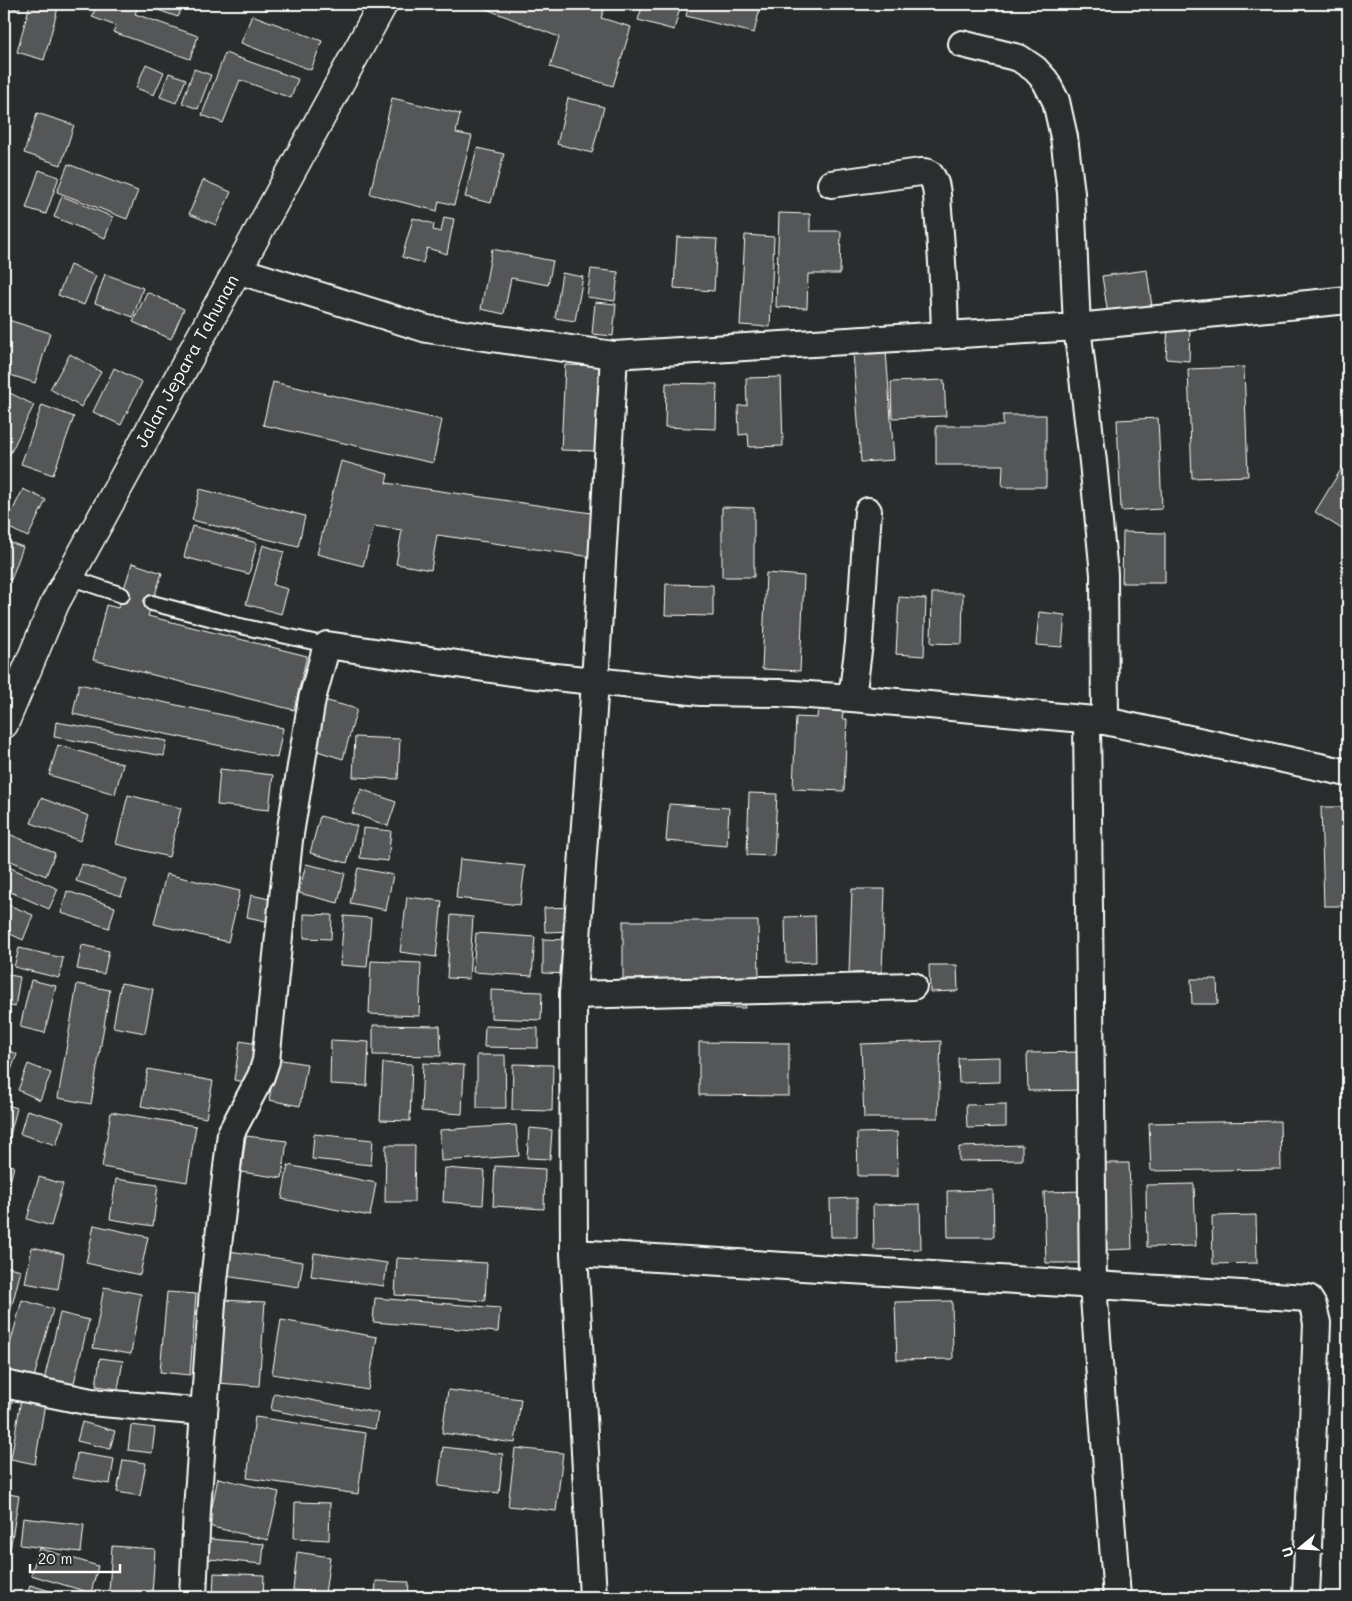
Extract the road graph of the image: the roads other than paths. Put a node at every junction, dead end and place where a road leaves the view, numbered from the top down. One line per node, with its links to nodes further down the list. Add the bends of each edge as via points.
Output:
1 (383, 4): 4 (highway, Jalan Jepara Tahunan)
2 (962, 44): 6 (street, via 1019,58 1035,69 1056,101 1071,193)
3 (831, 184): 7 (street, via 921,172 931,175 943,254)
4 (237, 270): 8 (street, via 427,330); 10 (highway, Jalan Jepara Tahunan)
5 (1348, 300): 6 (street)
6 (1077, 327): 7 (street); 16 (street, via 1104,574)
7 (945, 335): 8 (street)
8 (614, 355): 14 (street)
9 (868, 511): 15 (street)
10 (69, 577): 11 (lane); 17 (highway, Jalan Jepara Tahunan)
11 (122, 595)
12 (152, 603): 13 (lane)
13 (327, 645): 14 (street); 24 (street, via 312,699 289,840 266,1061 231,1134 213,1289)
14 (595, 682): 15 (street, via 701,692); 20 (street)
15 (852, 698): 16 (street)
16 (1096, 720): 18 (street); 22 (street)
17 (4, 724)
18 (1348, 773)
19 (914, 986): 20 (street)
20 (573, 995): 21 (street)
21 (574, 1253): 22 (street); 26 (street)
22 (1093, 1285): 27 (street); 28 (street, via 1308,1298 1317,1323)
23 (4, 1384): 24 (street, via 91,1402)
24 (204, 1412): 25 (street)
25 (193, 1597)
26 (593, 1597)
27 (1117, 1597)
28 (1306, 1597)

